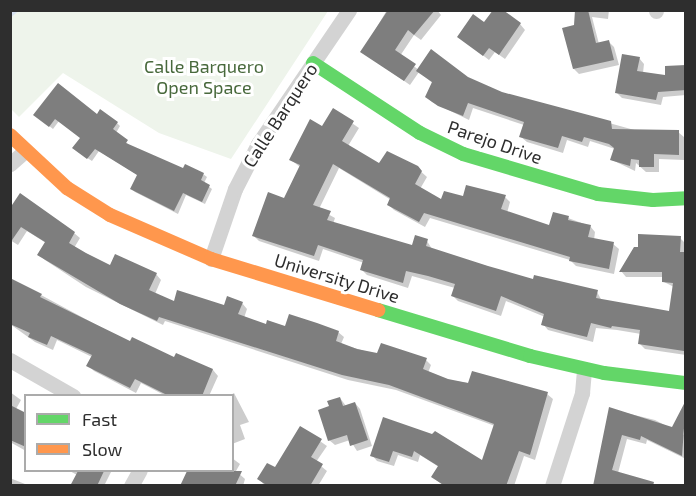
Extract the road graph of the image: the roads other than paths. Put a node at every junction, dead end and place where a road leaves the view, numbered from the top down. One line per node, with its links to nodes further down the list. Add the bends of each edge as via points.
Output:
1 (349, 10): 2 (street, Calle Barquero)
2 (313, 63): 6 (street, Parejo Drive, via 420,133 463,154 598,194 653,200); 7 (street, Calle Barquero, via 258,144 235,189)
3 (10, 135): 4 (street, University Drive)
4 (25, 151): 5 (street); 7 (street, University Drive, via 67,188 110,215)
5 (10, 164)
6 (686, 198)
7 (211, 259): 9 (street, University Drive)
8 (10, 360): 11 (street)
9 (584, 369): 10 (street, University Drive); 14 (street, via 582,393)
10 (686, 383)
11 (70, 394)
12 (139, 472): 13 (street)
13 (131, 486)
14 (552, 486)

